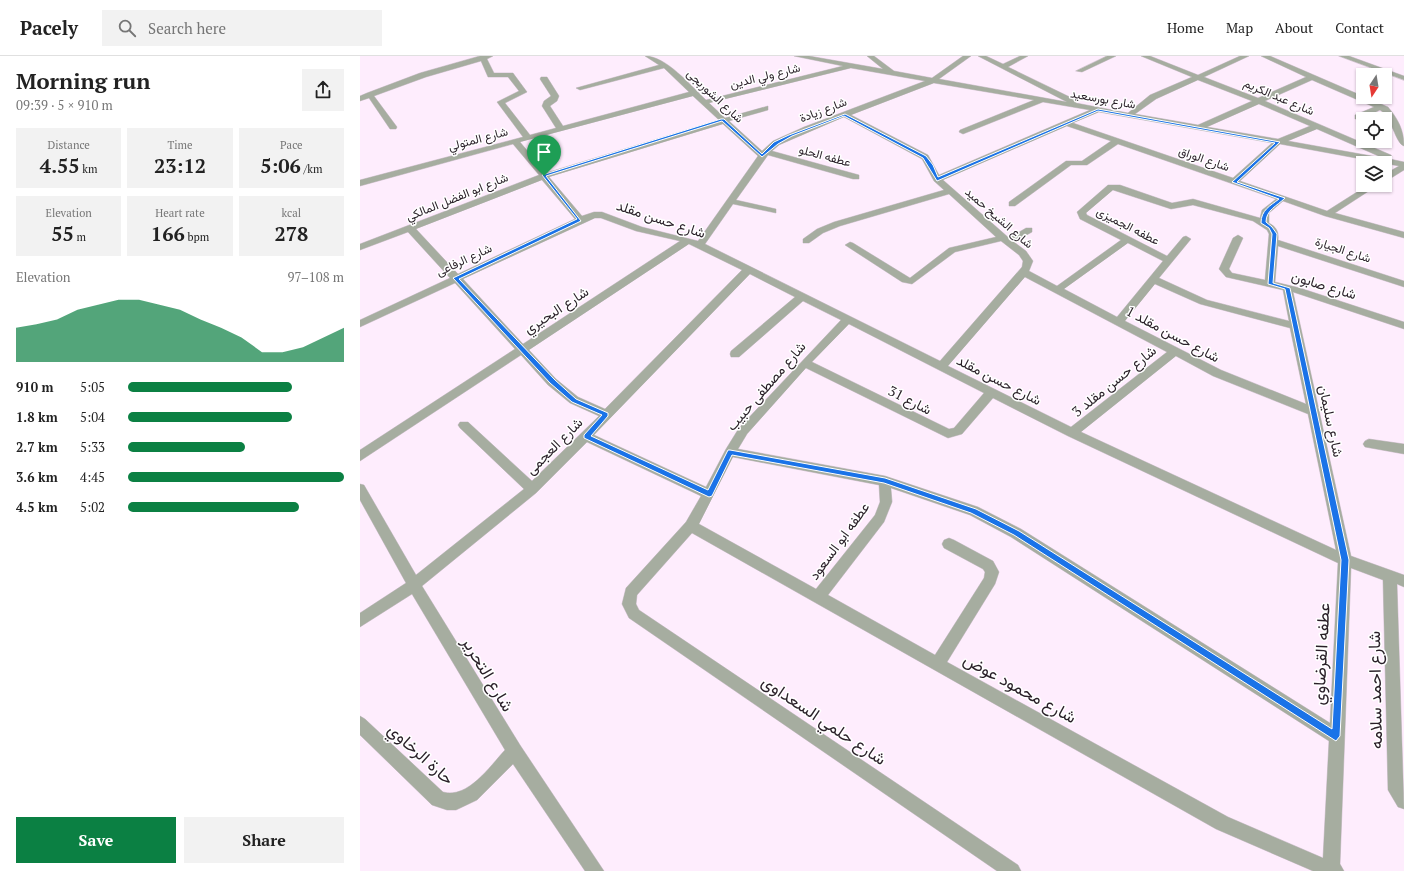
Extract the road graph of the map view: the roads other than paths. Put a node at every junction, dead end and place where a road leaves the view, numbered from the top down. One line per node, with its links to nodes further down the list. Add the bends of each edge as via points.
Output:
1 (648, 56): 13 (street, شارع الشوربجى)
2 (797, 56): 14 (street, شارع بورسعيد)
3 (870, 56): 17 (street)
4 (968, 56): 22 (street, شارع زيادة)
5 (981, 56): 15 (street)
6 (1025, 56): 15 (street)
7 (1113, 56): 16 (street)
8 (1144, 56): 18 (street, شارع عبد الكريم)
9 (1246, 56): 18 (street)
10 (1264, 56): 19 (street)
11 (1342, 56): 20 (street)
12 (487, 57): 25 (street, via 423,75); 44 (street, via 491,75 510,75 523,92 501,102)
13 (666, 66): 23 (street); 24 (street, شارع الشوربجى)
14 (853, 66): 17 (street, شارع بورسعيد); 29 (street, شارع ولي الدين)
15 (1002, 67): 32 (street)
16 (1080, 71)
17 (892, 73): 22 (street, شارع بورسعيد)
18 (1200, 77): 28 (street, شارع عبد الكريم); 36 (street, via 1153,97)
19 (1312, 77): 28 (street); 30 (street)
20 (1404, 78)
21 (544, 79): 42 (street, via 555,96 546,106)
22 (932, 81): 27 (street, شارع بورسعيد); 35 (street, شارع زيادة)
23 (580, 88)
24 (694, 93): 29 (street, شارع الشوربجى); 42 (street, شارع المتولي)
25 (370, 95): 26 (street); 40 (street)
26 (360, 99)
27 (1042, 100): 32 (street, شارع بورسعيد); 43 (street)
28 (1259, 101): 39 (street, شارع عبد الكريم); 41 (street)
29 (705, 102): 37 (street, شارع الشوربجى)
30 (1380, 107): 34 (street); 48 (street, via 1393,118)
31 (764, 108): 37 (street, شارع ابو الفضل المالكي)
32 (1085, 108): 33 (street, شارع بورسعيد)
33 (1098, 110): 36 (street, شارع بورسعيد); 38 (street)
34 (1369, 112)
35 (844, 114): 49 (street, شارع زيادة, via 790,136); 54 (street, شارع الشيخ حميد, via 925,157)
36 (1128, 116): 41 (street, شارع بورسعيد)
37 (723, 120): 49 (street, شارع الشوربجى); 52 (street, شارع ابو الفضل المالكي)
38 (1066, 123): 46 (street, شارع الوراق); 54 (street)
39 (1317, 126): 47 (street); 50 (street, شارع عبد الكريم)
40 (393, 127)
41 (1198, 128): 47 (street, شارع بورسعيد)
42 (561, 129): 44 (street, شارع المتولي)
43 (963, 132)
44 (528, 138): 45 (street, شارع المتولي)
45 (515, 141): 52 (street); 56 (street, شارع المتولي)
46 (1116, 141): 55 (street, شارع الوراق); 61 (street, via 1084,163 1069,163)
47 (1278, 142): 50 (street, شارع بورسعيد); 55 (street)
48 (1404, 144)
49 (763, 154): 53 (street, عطفه الحلو); 60 (street, شارع زيادة)
50 (1404, 165): 51 (street)
51 (1392, 173)
52 (544, 176): 64 (street); 66 (street, شارع ابو الفضل المالكي)
53 (856, 177)
54 (937, 179): 57 (street, شارع الشيخ حميد)
55 (1234, 182): 59 (street, شارع الوراق)
56 (360, 183)
57 (950, 191): 72 (street, شارع الشيخ حميد); 74 (street, via 838,224 820,231)
58 (1363, 192): 63 (street)
59 (1282, 198): 63 (street, شارع الوراق); 65 (street, via 1265,212)
60 (730, 201): 62 (street); 76 (street, شارع زيادة)
61 (1012, 204)
62 (773, 211)
63 (1328, 214): 68 (street, شارع الوراق)
64 (580, 220): 71 (street, شارع حسن مقلد, via 594,214 602,215 639,229); 82 (street, شارع الرفاعى)
65 (1264, 223): 73 (street, عطفه الجميزى, via 1193,202 1171,206 1111,187 1082,210 1081,214); 75 (street, via 1271,228)
66 (410, 228): 78 (street, شارع ابو الفضل المالكي); 82 (street)
67 (1029, 230): 72 (street)
68 (1404, 235)
69 (1238, 238): 84 (street, شارع صابون, via 1224,271 1232,276)
70 (1186, 239): 79 (street)
71 (688, 240): 76 (street, شارع حسن مقلد); 94 (street, شارع البحيري)
72 (1006, 240): 77 (street, via 952,250 912,281 905,280); 81 (street, شارع الشيخ حميد, via 1027,258 1028,265)
73 (1127, 240): 79 (street, عطفه الجميزى); 87 (street)
74 (806, 241)
75 (1275, 242): 84 (street); 85 (street, شارع الجيارة)
76 (700, 245): 80 (street, شارع حسن مقلد)
77 (850, 245)
78 (360, 247)
79 (1168, 260): 83 (street)
80 (748, 270): 88 (street, شارع حسن مقلد); 101 (street, شارع العجمى)
81 (1023, 272): 87 (street, شارع حسن مقلد 1); 98 (street)
82 (456, 278): 91 (street, شارع الرفاعى); 94 (street)
83 (1153, 279): 90 (street); 92 (street, via 1204,302)
84 (1270, 284): 86 (street, شارع صابون)
85 (1404, 284)
86 (1287, 288): 92 (street, شارع سليمان); 93 (street, شارع صابون)
87 (1057, 290): 90 (street, شارع حسن مقلد 1)
88 (801, 297): 89 (street, شارع حسن مقلد); 96 (street)
89 (847, 320): 97 (street, شارع مصطفى حبيب); 98 (street, شارع حسن مقلد)
90 (1119, 322): 95 (street, شارع حسن مقلد 1)
91 (360, 324)
92 (1295, 326): 100 (street, شارع سليمان)
93 (1404, 326)
94 (522, 350): 101 (street, via 552,382 574,400); 108 (street, شارع البحيري)
95 (1174, 352): 100 (street, شارع حسن مقلد 1, via 1237,382); 103 (street, شارع حسن مقلد 3)
96 (735, 354)
97 (804, 363): 99 (street, شارع 31, via 948,434 958,431); 107 (street, شارع مصطفى حبيب, via 743,431)
98 (941, 367): 99 (street, شارع حسن مقلد)
99 (991, 393): 103 (street, شارع حسن مقلد)
100 (1313, 411): 115 (street, شارع سليمان)
101 (606, 414): 104 (street, شارع العجمى)
102 (464, 425): 111 (street)
103 (1072, 433): 115 (street, شارع حسن مقلد)
104 (586, 436): 111 (street, شارع العجمى); 112 (street)
105 (1369, 444): 106 (street)
106 (1404, 449)
107 (730, 452): 109 (street); 112 (street, شارع مصطفى حبيب)
108 (360, 456)
109 (885, 481): 119 (street, عطفه ابو السعود, via 886,502 880,518); 123 (street, via 974,511 1016,533)
110 (360, 489): 117 (street, شارع التحرير)
111 (532, 489): 117 (street, شارع العجمى)
112 (709, 494): 113 (street, شارع مصطفى حبيب)
113 (691, 526): 118 (street, شارع مصطفى حبيب); 119 (street, شارع محمود عوض)
114 (948, 544): 121 (street, via 988,565 992,572 990,580)
115 (1345, 560): 116 (street, شارع حسن مقلد); 123 (street, عطفه القرضاوي)
116 (1397, 578): 125 (street, شارع احمد سلامه, via 1396,790)
117 (414, 585): 120 (street, شارع العجمى); 124 (street, شارع التحرير)
118 (631, 592): 128 (street, شارع حلمي السعداوى, via 629,604 634,614)
119 (818, 596): 121 (street, شارع محمود عوض)
120 (360, 621)
121 (938, 664): 126 (street, شارع محمود عوض, via 1222,823)
122 (360, 724): 124 (street, حارة الرخاوي, via 438,799 448,802 457,802 467,797)
123 (1336, 736): 126 (street, عطفه القرضاوي)
124 (514, 751): 127 (street, شارع التحرير)
125 (1404, 801)
126 (1333, 870)
127 (595, 871)
128 (1012, 871)

